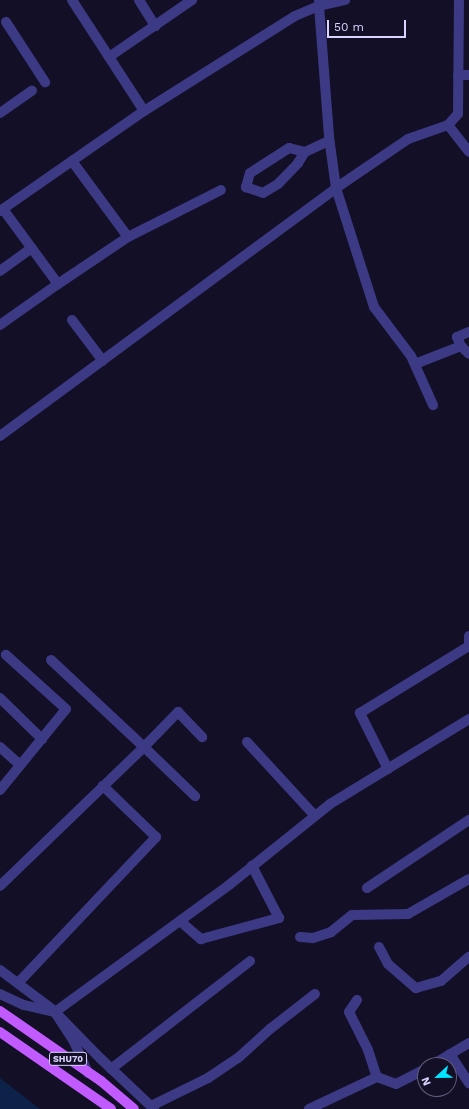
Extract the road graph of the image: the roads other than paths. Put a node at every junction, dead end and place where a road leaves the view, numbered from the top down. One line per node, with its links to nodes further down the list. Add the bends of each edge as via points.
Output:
1 (72, 0): 9 (street)
2 (139, 0): 8 (street)
3 (192, 0): 8 (street)
4 (345, 0): 6 (street)
5 (459, 0): 10 (street)
6 (319, 3): 14 (street); 17 (street)
7 (2, 20): 12 (street)
8 (155, 26): 9 (street)
9 (109, 57): 14 (street)
10 (458, 75): 11 (street); 16 (street, via 458,114)
11 (469, 75)
12 (45, 82)
13 (32, 91): 15 (street)
14 (144, 111): 20 (street)
15 (0, 113)
16 (448, 125): 19 (street); 21 (street, via 408,139)
17 (329, 141): 18 (street); 21 (street)
18 (305, 152): 18 (street, via 278,184 263,193 246,187 250,173 289,148)
19 (469, 152)
20 (72, 161): 23 (street); 24 (street)
21 (336, 188): 33 (street); 34 (street, via 374,307 412,356)
22 (221, 190): 24 (street)
23 (2, 210): 25 (street)
24 (128, 237): 27 (street)
25 (32, 248): 26 (street); 27 (street)
26 (0, 271)
27 (58, 284): 29 (street)
28 (72, 320): 33 (street)
29 (0, 325)
30 (469, 332): 31 (street, via 457,337)
31 (461, 346): 32 (street); 34 (street)
32 (469, 354)
33 (103, 361): 36 (street)
34 (415, 364): 35 (street)
35 (433, 405)
36 (0, 436)
37 (469, 636): 38 (street)
38 (469, 646): 49 (street, via 360,713)
39 (6, 655): 44 (street, via 66,709)
40 (51, 660): 47 (street)
41 (0, 698): 44 (street)
42 (468, 722): 49 (street)
43 (202, 737): 47 (street, via 178,712)
44 (42, 738): 48 (street)
45 (247, 742): 53 (street)
46 (0, 747): 48 (street)
47 (144, 747): 50 (street); 52 (street)
48 (20, 765): 51 (street)
49 (388, 769): 53 (street)
50 (103, 786): 57 (street); 65 (street, via 156,837)
51 (0, 790)
52 (195, 796)
53 (315, 816): 55 (street)
54 (469, 820): 58 (street)
55 (252, 866): 59 (street); 59 (street, via 279,918 201,939)
56 (469, 879): 60 (street, via 408,914 352,914 331,932 313,938)
57 (0, 886)
58 (367, 888)
59 (180, 921): 70 (street)
60 (300, 937)
61 (379, 947): 62 (street, via 388,964 416,988 441,981)
62 (469, 957)
63 (250, 961): 75 (street)
64 (0, 970): 65 (street)
65 (18, 983): 70 (street)
66 (0, 994): 70 (street, via 24,1005)
67 (315, 994): 80 (street, via 238,1058 208,1078)
68 (357, 1000): 78 (street, via 349,1012)
69 (0, 1011): 76 (main road, SHU70)
70 (55, 1012): 75 (street); 76 (street, via 73,1040)
71 (0, 1032): 81 (main road, SHU70)
72 (469, 1043): 73 (street)
73 (450, 1054): 74 (street); 79 (street)
74 (445, 1057)
75 (111, 1069): 80 (street)
76 (88, 1073): 82 (main road, SHU70)
77 (417, 1073): 78 (street, via 396,1084)
78 (378, 1076): 83 (street)
79 (469, 1083)
80 (153, 1108)
81 (111, 1109)
82 (134, 1109)
83 (309, 1109)

